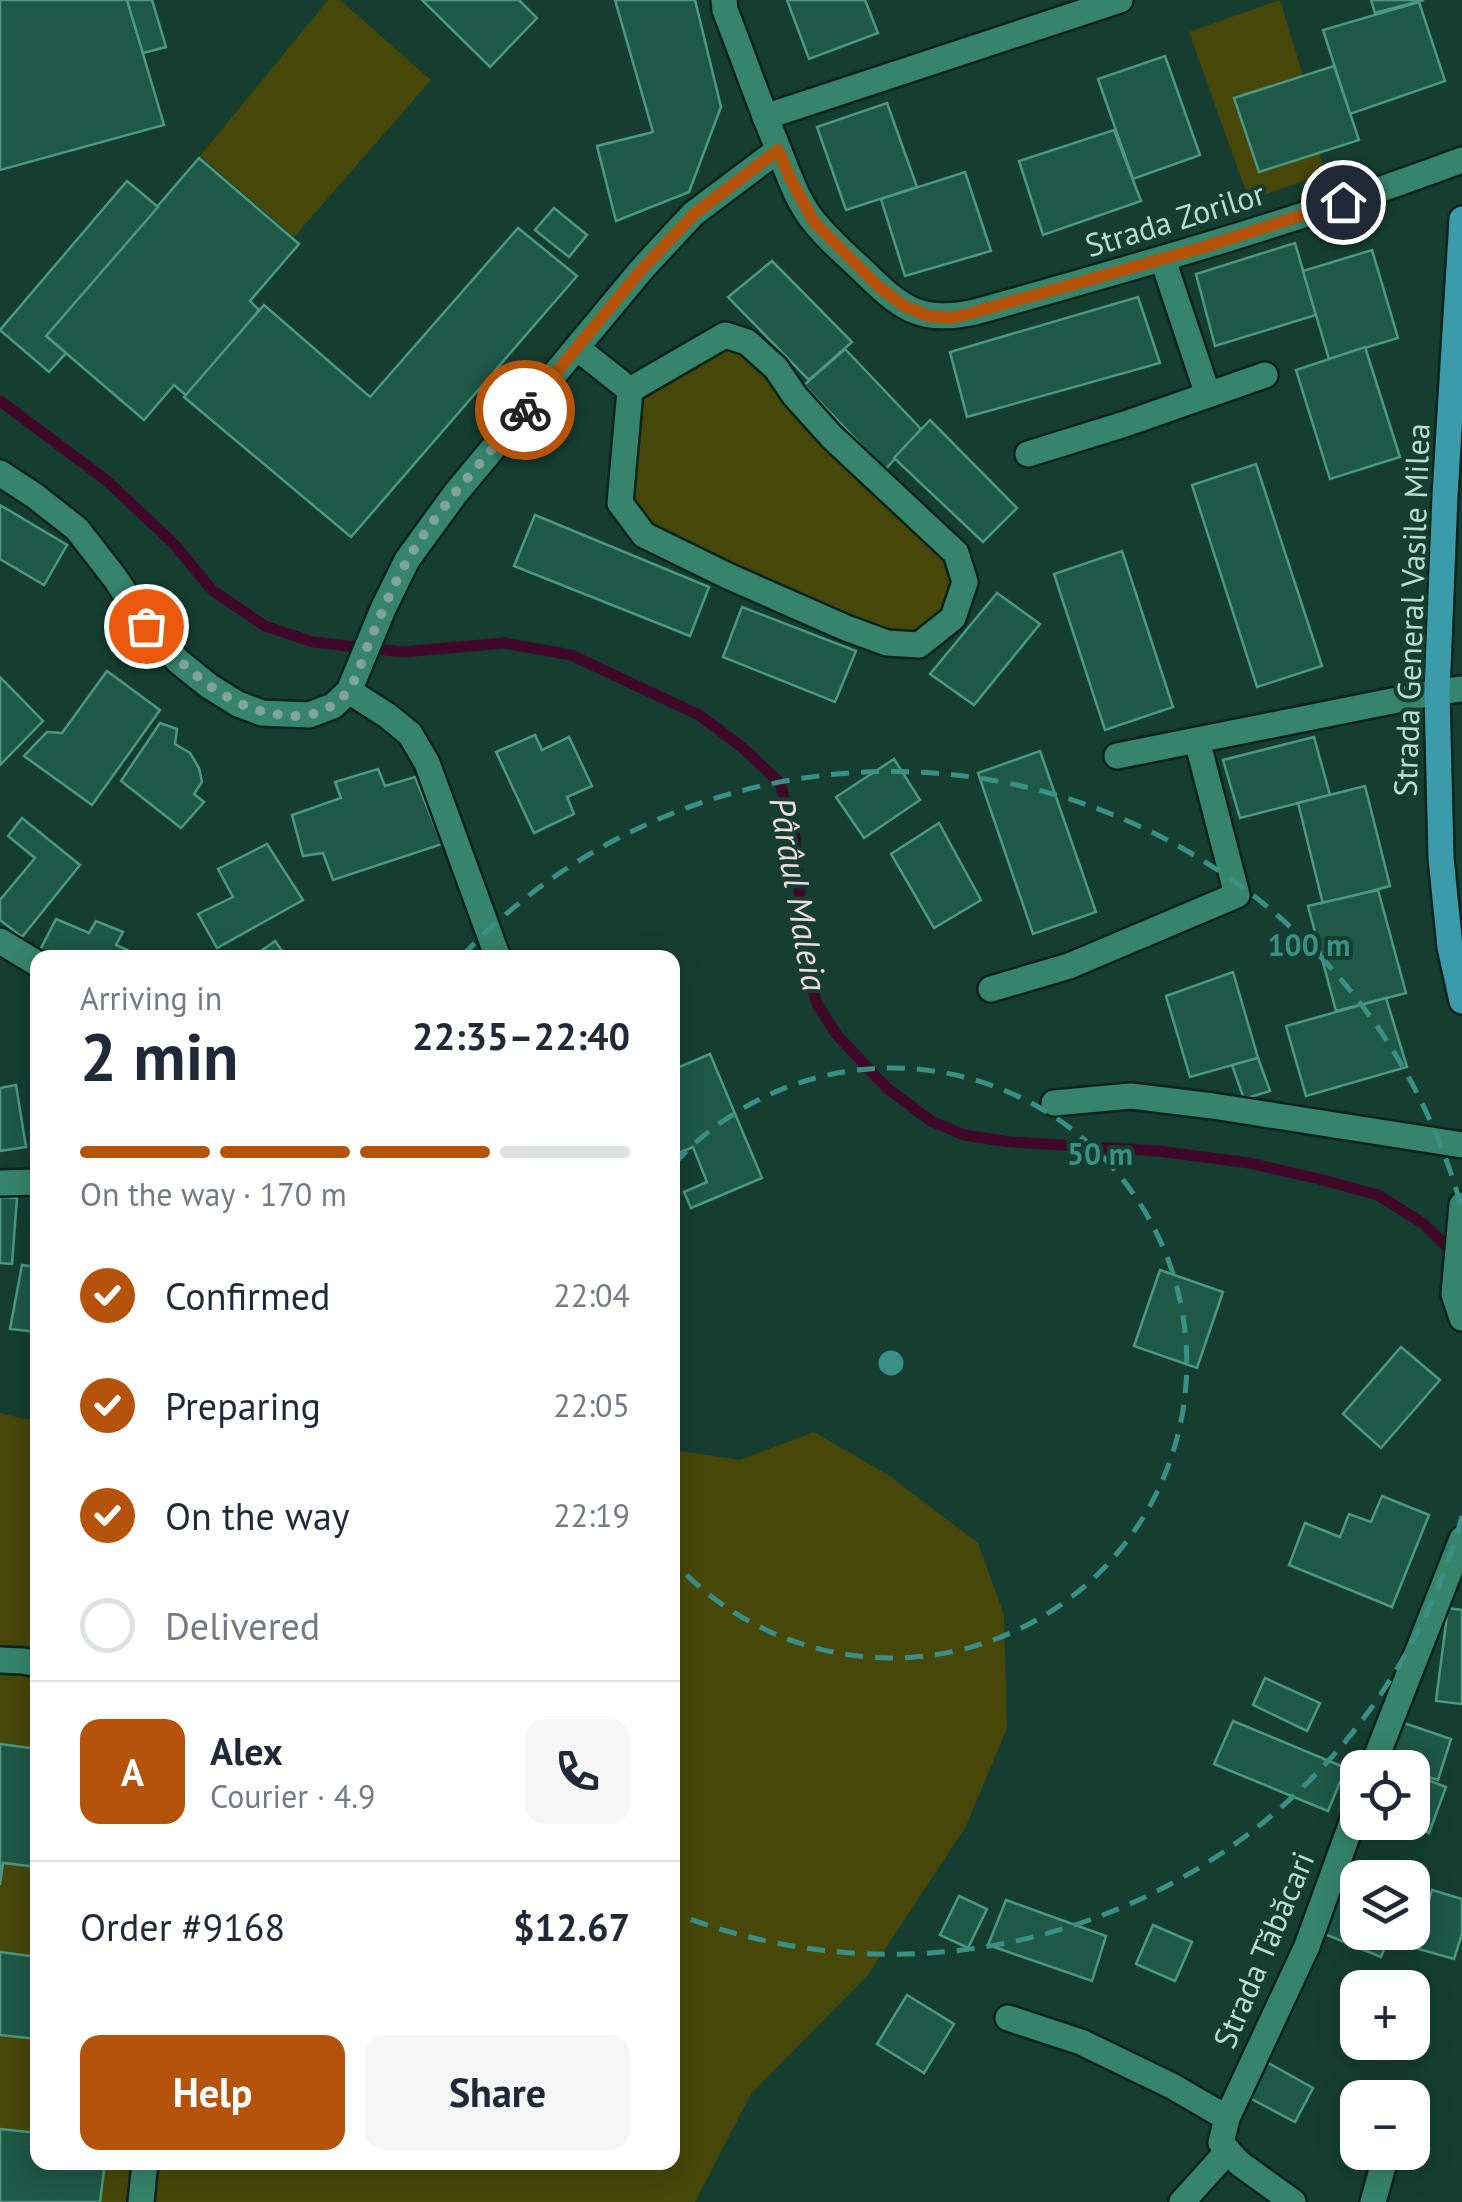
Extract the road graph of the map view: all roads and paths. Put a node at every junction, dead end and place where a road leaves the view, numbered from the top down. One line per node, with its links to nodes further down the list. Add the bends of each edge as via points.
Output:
1 (724, 0): 3 (street)
2 (1120, 0): 3 (street)
3 (764, 117): 4 (street)
4 (778, 150): 7 (street, Strada Zorilor, via 814,222 879,287 929,316 951,318); 8 (street, via 694,214)
5 (1462, 160): 7 (street, Strada Zorilor)
6 (1462, 219): 9 (main road, Strada General Vasile Milea)
7 (1164, 260): 12 (street)
8 (577, 348): 11 (street); 15 (street, via 408,560)
9 (1458, 351): 16 (main road, Strada General Vasile Milea)
10 (1266, 375): 12 (street)
11 (630, 390): 11 (street, via 725,335 747,342 832,437 956,553 964,582 953,618 920,645 887,643 644,535 620,503)
12 (1208, 395): 13 (street)
13 (1028, 454)
14 (0, 473): 15 (street, via 77,530 178,661 238,704 309,716 333,706)
15 (352, 684): 21 (street, via 410,734 427,763)
16 (1449, 691): 17 (street); 20 (main road, Strada General Vasile Milea, via 1441,858)
17 (1197, 740): 18 (street); 23 (street, via 1237,895 1069,966)
18 (1118, 756)
19 (0, 942): 22 (street)
20 (1456, 945): 24 (main road, Strada General Vasile Milea)
21 (495, 950)
22 (30, 959)
23 (991, 989)
24 (1462, 1001)
25 (1054, 1103): 26 (street, via 1130,1096)
26 (1462, 1145)
27 (30, 1182): 28 (street)
28 (0, 1183)
29 (1462, 1206): 30 (street)
30 (1458, 1306)
31 (1462, 1539): 34 (street)
32 (0, 1660): 33 (street)
33 (30, 1662)
34 (1379, 1750)
35 (1346, 1840): 37 (street, Strada Tăbăcari, via 1307,1946)
36 (1008, 2018): 37 (street, via 1081,2042)
37 (1227, 2118): 38 (street, Strada Tăbăcari, via 1222,2143)
38 (1228, 2151): 42 (street); 43 (street)
39 (144, 2170): 41 (street)
40 (1382, 2170): 44 (street)
41 (141, 2202)
42 (1182, 2202)
43 (1293, 2202)
44 (1374, 2202)

